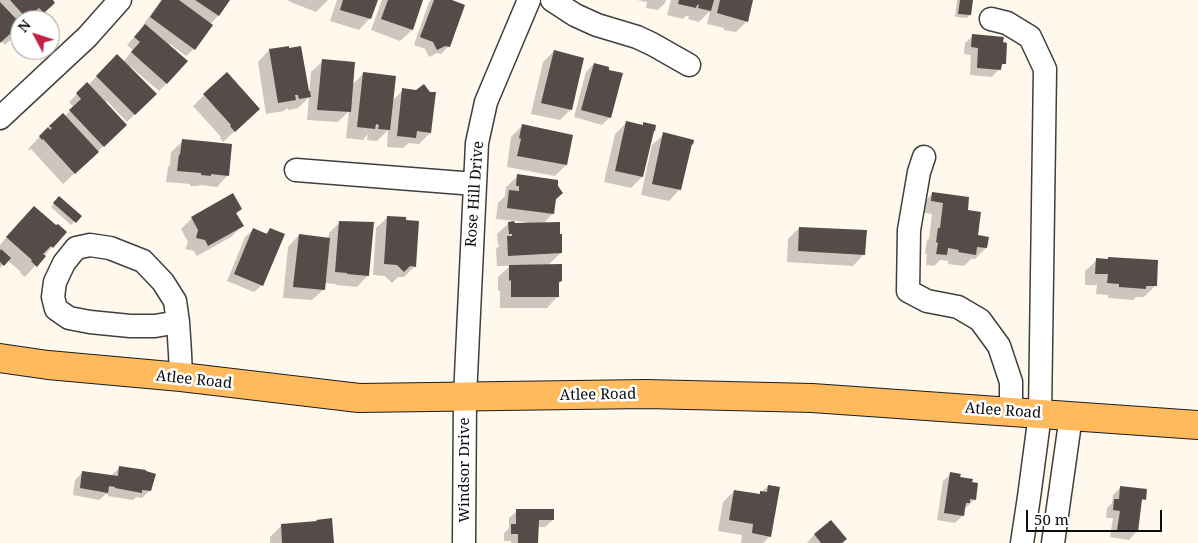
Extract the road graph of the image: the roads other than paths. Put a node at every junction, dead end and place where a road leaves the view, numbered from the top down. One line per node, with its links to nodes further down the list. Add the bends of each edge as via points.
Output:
1 (120, 0): 6 (street, via 87,37)
2 (529, 0): 9 (street, Rose Hill Drive, via 486,102 477,143)
3 (552, 0): 5 (street, via 575,15 637,37)
4 (991, 19): 15 (street, via 1030,37 1045,69)
5 (689, 65)
6 (0, 118)
7 (924, 157): 14 (street, via 909,230 908,291 927,301 958,306 980,320 999,346 1012,382)
8 (296, 170): 9 (street)
9 (475, 184): 13 (street, Rose Hill Drive)
10 (178, 322): 10 (street, via 175,301 163,282 143,261 110,248 90,245 76,248 55,282 53,297 56,309 68,318 130,326); 12 (street)
11 (0, 358): 12 (main road, Atlee Road)
12 (180, 377): 13 (main road, Atlee Road, via 359,398)
13 (465, 397): 14 (main road, Atlee Road, via 646,394 812,398); 18 (street, Windsor Drive)
14 (1011, 412): 15 (main road, Atlee Road)
15 (1040, 414): 16 (main road, Atlee Road); 19 (street)
16 (1071, 416): 17 (main road, Atlee Road); 20 (street)
17 (1198, 425)
18 (464, 543)
19 (1022, 543)
20 (1053, 543)

